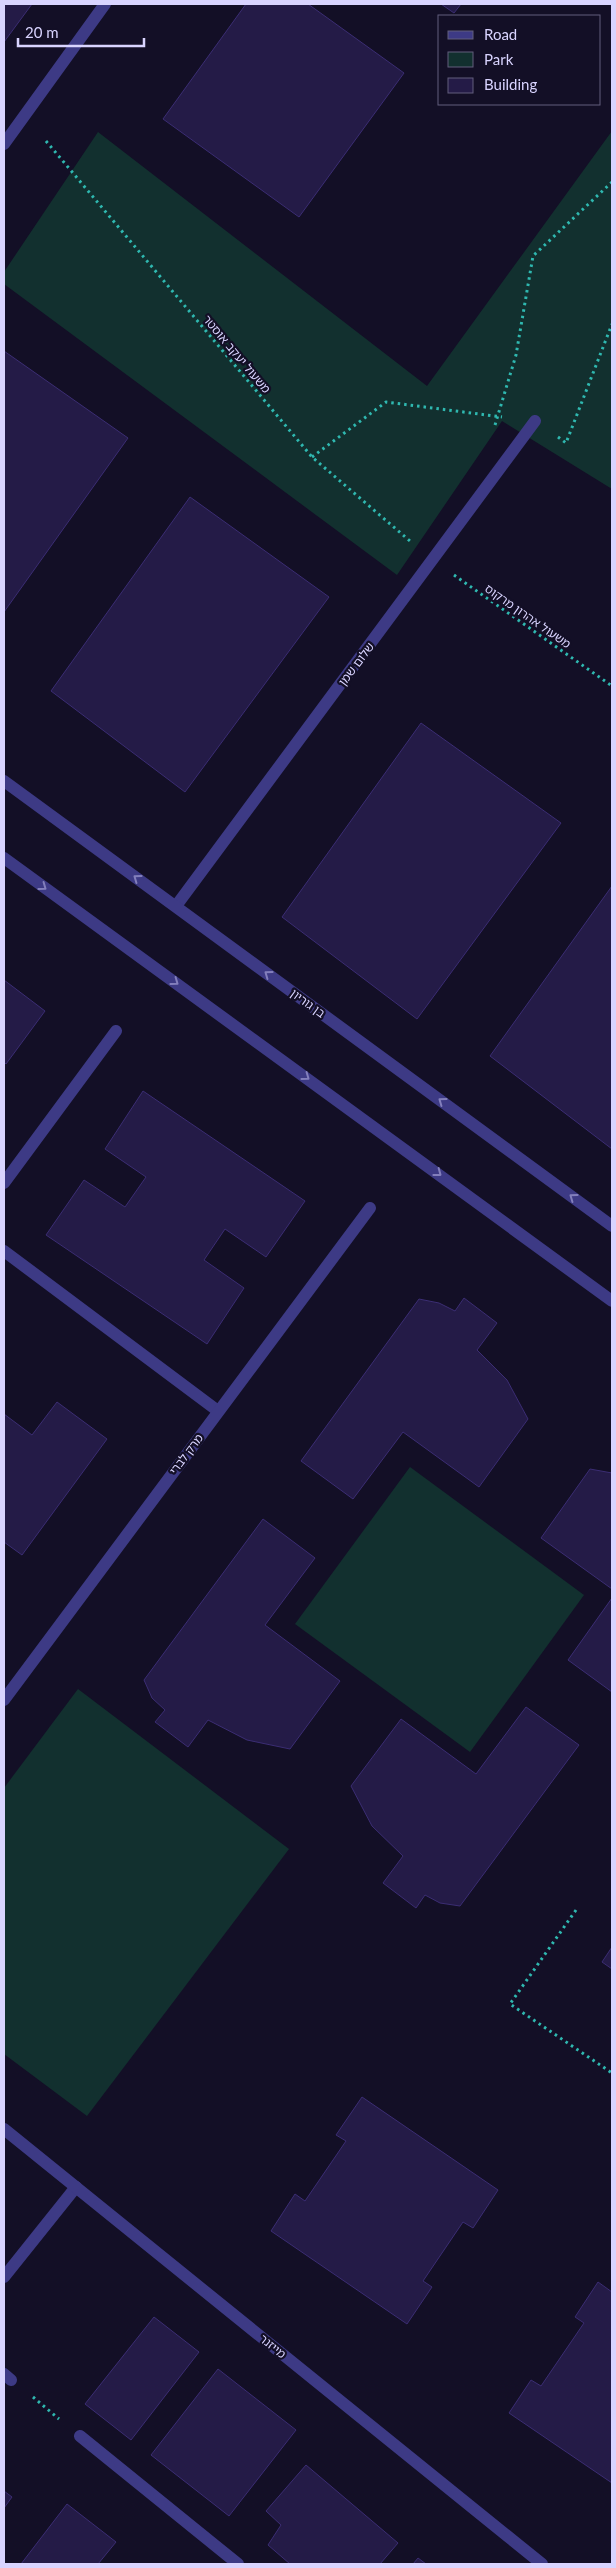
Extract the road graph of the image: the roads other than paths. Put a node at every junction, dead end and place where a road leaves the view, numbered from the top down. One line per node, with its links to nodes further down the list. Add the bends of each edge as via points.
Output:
1 (105, 4): 2 (street)
2 (4, 144)
3 (535, 421): 6 (street, שלום שמן)
4 (4, 780): 6 (street, בן גוריון, one-way to 4)
5 (4, 858): 12 (street, one-way to 12)
6 (176, 906): 10 (street, בן גוריון, one-way to 6)
7 (116, 1031): 8 (street)
8 (4, 1183)
9 (370, 1208): 13 (street, מרק לברי)
10 (612, 1226)
11 (4, 1251): 13 (street)
12 (612, 1302)
13 (218, 1411): 14 (street, מרק לברי)
14 (4, 1700)
15 (4, 2129): 16 (street, מייזנר)
16 (76, 2187): 17 (street); 20 (street, מייזנר)
17 (4, 2277)
18 (80, 2436): 19 (street)
19 (238, 2564)
20 (542, 2564)

